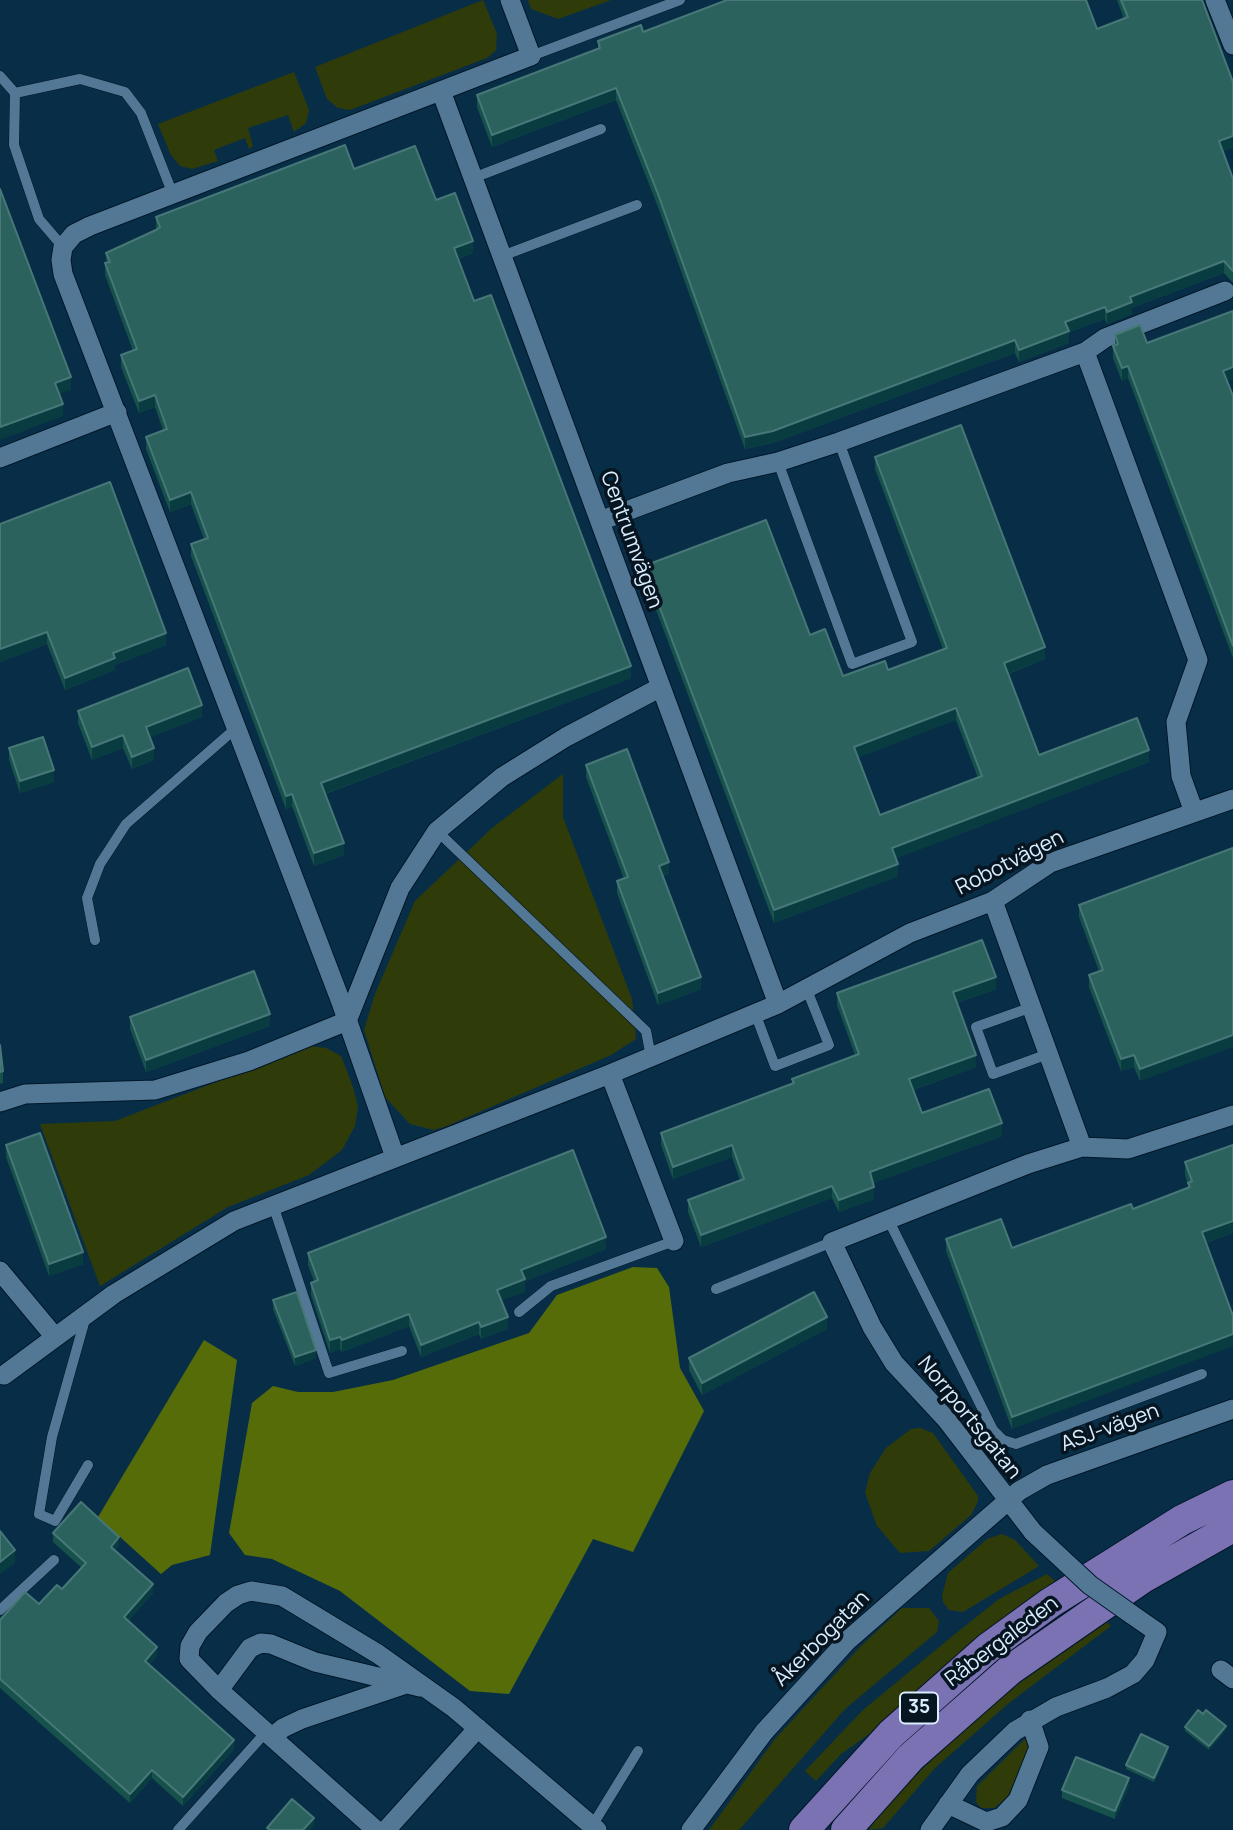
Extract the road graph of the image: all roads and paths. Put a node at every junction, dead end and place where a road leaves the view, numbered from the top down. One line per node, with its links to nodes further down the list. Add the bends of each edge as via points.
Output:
1 (510, 0): 5 (street)
2 (680, 0): 5 (lane)
3 (1215, 0): 4 (street)
4 (1233, 45)
5 (531, 56): 7 (street)
6 (0, 76): 8 (lane)
7 (442, 91): 10 (street, Centrumvägen); 11 (street)
8 (15, 93): 11 (lane, via 80,79 125,92 141,113); 13 (lane, via 14,145 39,219)
9 (601, 129): 10 (lane)
10 (473, 178): 14 (street, Centrumvägen)
11 (173, 192): 13 (street, via 74,234)
12 (637, 205): 14 (lane)
13 (63, 247): 17 (street, via 64,274)
14 (502, 256): 21 (street, Centrumvägen)
15 (1225, 291): 16 (street, via 1105,338)
16 (1085, 352): 18 (street); 25 (street, via 1198,660 1176,722 1181,776)
17 (117, 412): 19 (street); 23 (street)
18 (839, 442): 20 (street); 20 (lane, via 912,642 852,664)
19 (0, 458)
20 (778, 462): 21 (street, via 728,473)
21 (600, 521): 22 (street, Centrumvägen)
22 (661, 687): 26 (street, via 502,777); 30 (street, Centrumvägen)
23 (235, 729): 28 (lane, via 126,824 100,864 87,898); 33 (street)
24 (1233, 799): 25 (street, Robotvägen)
25 (1194, 812): 27 (street, Robotvägen, via 1050,863)
26 (437, 831): 33 (street, via 400,888); 35 (lane, via 646,1031)
27 (993, 901): 29 (street, Robotvägen, via 910,933); 31 (street)
28 (95, 940)
29 (807, 990): 30 (street, Robotvägen); 32 (lane, via 829,1045 775,1066)
30 (778, 1004): 32 (street, Robotvägen)
31 (1032, 1007): 34 (street); 34 (lane, via 976,1027 993,1074)
32 (755, 1013): 35 (street, Robotvägen)
33 (347, 1021): 37 (street, via 249,1061 155,1090 25,1094); 40 (street)
34 (1048, 1054): 39 (street)
35 (651, 1057): 36 (street, Robotvägen)
36 (610, 1074): 40 (street, Robotvägen); 43 (street)
37 (0, 1102)
38 (1233, 1115): 39 (street, via 1128,1149)
39 (1082, 1147): 42 (street)
40 (395, 1157): 41 (street, Robotvägen)
41 (273, 1205): 48 (street, Robotvägen, via 234,1221); 50 (lane, via 329,1373)
42 (888, 1219): 44 (street); 51 (lane, via 993,1430 1003,1440 1016,1444)
43 (674, 1241): 47 (lane, via 551,1286)
44 (832, 1242): 46 (lane); 56 (street, Norrportsgatan, via 894,1363 946,1419)
45 (0, 1271): 49 (street)
46 (716, 1289)
47 (519, 1312)
48 (86, 1314): 49 (street, Robotvägen); 54 (lane, via 52,1437 38,1514 54,1521)
49 (55, 1337): 52 (street, Robotvägen)
50 (402, 1351)
51 (1202, 1374)
52 (4, 1375)
53 (1233, 1409): 56 (street, ASJ-vägen, via 1047,1475)
54 (88, 1465)
55 (1233, 1495): 73 (main road, Råbergaleden / 35, via 1182,1520 1050,1603 989,1648 891,1734)
56 (1008, 1502): 63 (street, Norrportsgatan, bridge, via 1090,1585 1157,1632 1133,1674); 72 (street, Åkerbogatan, via 822,1667 764,1732)
57 (1233, 1527): 74 (main road, Råbergaleden / 35, via 1131,1585 1010,1670 911,1756)
58 (54, 1560): 59 (lane)
59 (0, 1611)
60 (404, 1685): 61 (street); 62 (street, via 261,1643 250,1648); 65 (street, via 302,1719)
61 (428, 1688): 62 (street, via 302,1607 282,1597 251,1591 226,1603 190,1646 190,1659); 64 (street)
62 (219, 1690): 65 (street)
63 (1030, 1720): 67 (street, via 970,1774); 67 (street, via 1040,1747 1018,1800 1002,1816 986,1822)
64 (478, 1728): 68 (street); 71 (street)
65 (269, 1735): 69 (lane); 70 (street)
66 (638, 1751): 68 (lane)
67 (948, 1804): 75 (street)
68 (594, 1828)
69 (178, 1830)
70 (376, 1830)
71 (386, 1830)
72 (691, 1830)
73 (804, 1830)
74 (846, 1830)
75 (930, 1830)

